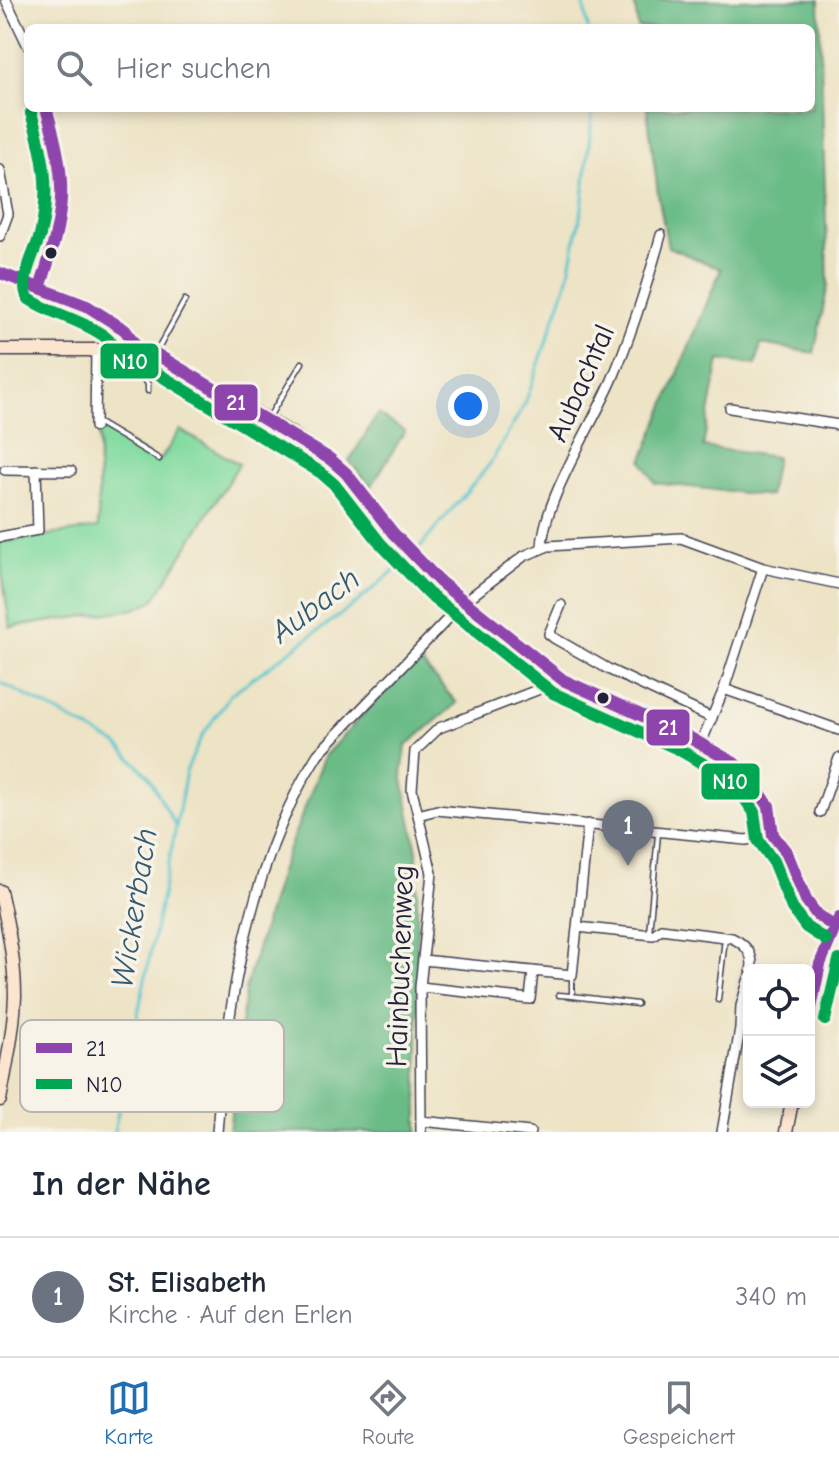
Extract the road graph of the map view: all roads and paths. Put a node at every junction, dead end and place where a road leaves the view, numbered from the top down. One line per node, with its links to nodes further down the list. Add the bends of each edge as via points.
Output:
1 (6, 0): 2 (street)
2 (13, 11): 3 (street); 4 (street)
3 (0, 18)
4 (24, 37)
5 (47, 112): 10 (street, via 59,148 64,196)
6 (0, 170): 8 (street, via 8,214)
7 (661, 235): 28 (street, Aubachtal, via 628,340 555,497 542,530)
8 (0, 236)
9 (0, 273): 10 (street)
10 (40, 288): 15 (street, via 87,306 125,330)
11 (185, 300): 16 (lane)
12 (96, 349): 13 (street); 14 (street); 21 (street)
13 (0, 350)
14 (124, 350): 15 (street); 18 (lane)
15 (139, 350): 16 (street)
16 (156, 354): 20 (street)
17 (302, 363): 20 (lane)
18 (148, 391)
19 (730, 408): 22 (street)
20 (268, 419): 31 (street, via 346,473 412,553)
21 (95, 424): 23 (lane)
22 (839, 425)
23 (159, 459)
24 (5, 470): 25 (street)
25 (36, 470): 26 (street); 27 (street, via 38,530)
26 (71, 471)
27 (0, 537)
28 (542, 548): 29 (street, via 681,538); 31 (street)
29 (763, 568): 30 (street); 34 (street)
30 (839, 584)
31 (464, 602): 33 (street); 60 (street, via 318,754 291,804 246,935)
32 (561, 605): 35 (street, via 549,634 554,638)
33 (563, 680): 37 (street); 40 (street, Hainbuchenweg, via 439,728 426,739 415,751 411,772)
34 (724, 689): 35 (street); 36 (street)
35 (712, 718): 37 (street)
36 (839, 730)
37 (701, 743): 43 (street, via 734,763 761,792)
38 (839, 758): 39 (street)
39 (820, 812)
40 (418, 815): 41 (street, via 437,810); 49 (street, Hainbuchenweg, via 432,873)
41 (588, 824): 42 (street); 46 (street)
42 (658, 831): 43 (street, via 746,840); 47 (lane)
43 (773, 835): 45 (street, via 817,915)
44 (0, 891): 61 (street, via 15,995)
45 (837, 922): 54 (street)
46 (577, 927): 47 (street); 52 (street)
47 (648, 934): 48 (street, via 661,929)
48 (725, 937): 50 (street, via 742,943); 58 (lane)
49 (423, 960): 51 (street); 53 (street, Hainbuchenweg)
50 (753, 964)
51 (533, 971): 52 (street); 53 (street, via 530,999)
52 (572, 975): 56 (lane)
53 (420, 987): 64 (street, Hainbuchenweg)
54 (815, 988)
55 (559, 995): 56 (lane)
56 (572, 996): 59 (lane)
57 (743, 999): 68 (street)
58 (718, 1000)
59 (637, 1004)
60 (231, 1020)
61 (0, 1100)
62 (791, 1108): 69 (street)
63 (219, 1112): 65 (street)
64 (421, 1121): 66 (street, Hainbuchenweg); 67 (street)
65 (217, 1132)
66 (421, 1132)
67 (530, 1132)
68 (722, 1132)
69 (786, 1132)

